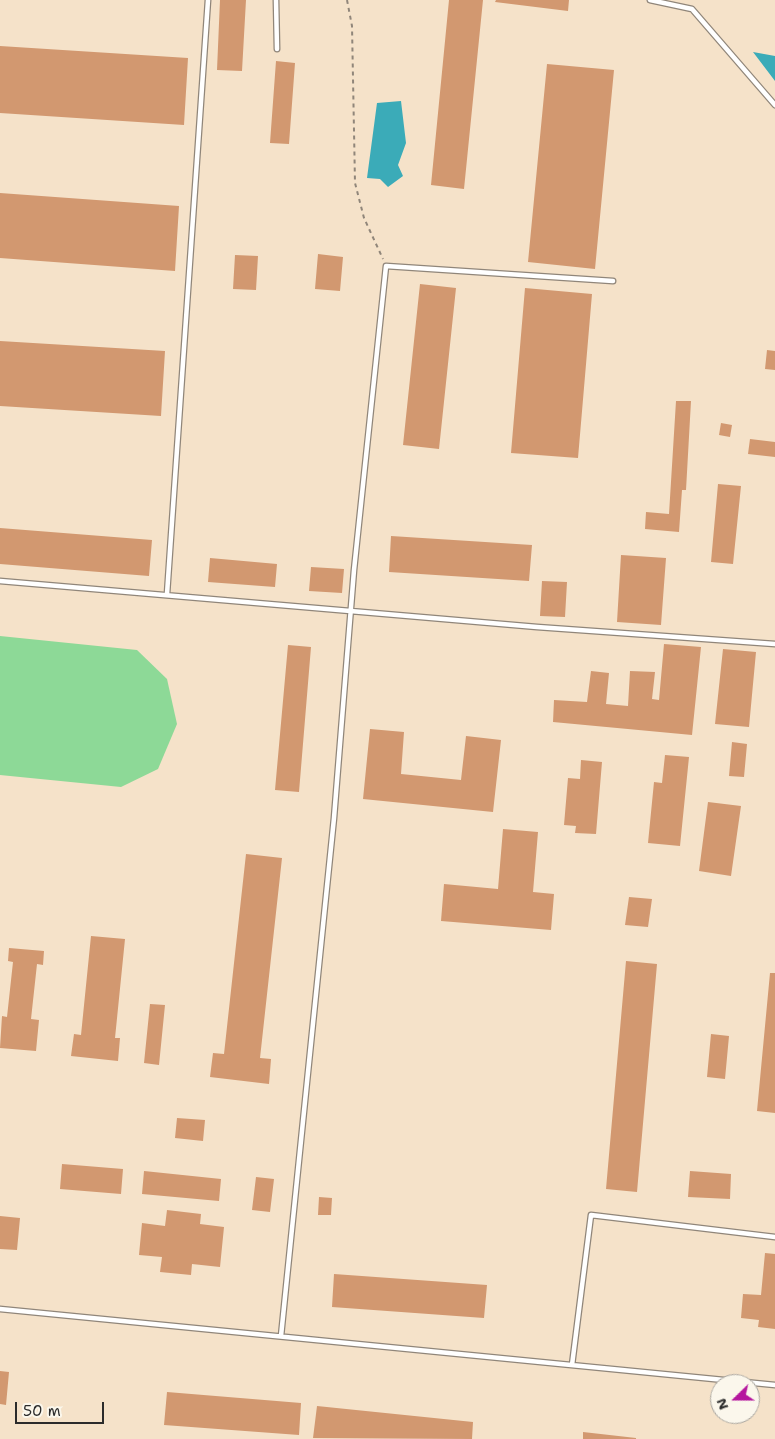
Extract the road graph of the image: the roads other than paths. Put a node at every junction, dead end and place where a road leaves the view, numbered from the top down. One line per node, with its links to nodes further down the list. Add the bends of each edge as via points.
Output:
1 (208, 0): 8 (lane)
2 (276, 0): 4 (lane)
3 (650, 0): 5 (lane, via 692,9)
4 (277, 49)
5 (775, 105)
6 (613, 281): 9 (lane, via 386,266)
7 (0, 581): 8 (lane)
8 (167, 594): 9 (lane)
9 (351, 611): 10 (lane); 13 (lane, via 334,818)
10 (775, 644)
11 (775, 1237): 14 (lane, via 591,1216)
12 (0, 1309): 13 (lane)
13 (281, 1336): 14 (lane)
14 (572, 1365): 15 (lane)
15 (775, 1385)

